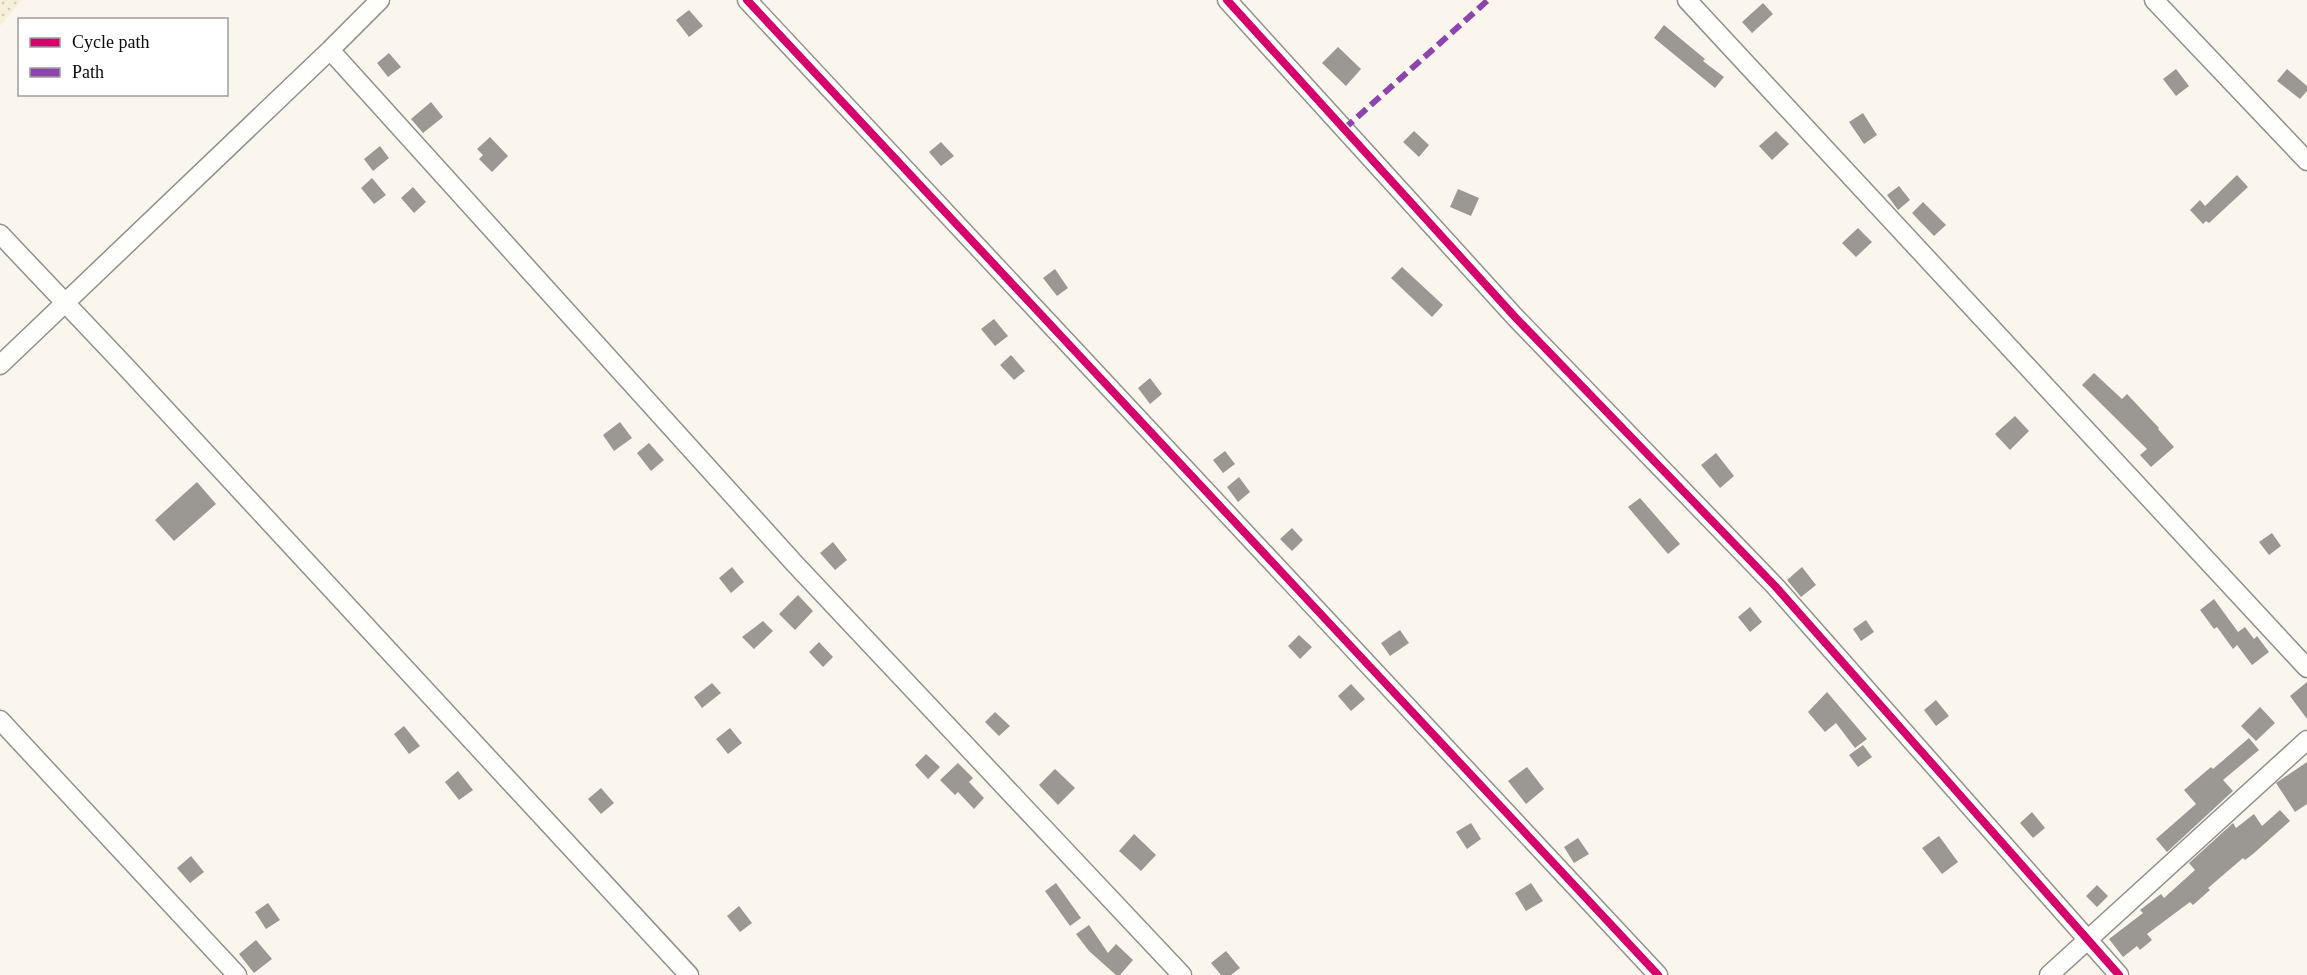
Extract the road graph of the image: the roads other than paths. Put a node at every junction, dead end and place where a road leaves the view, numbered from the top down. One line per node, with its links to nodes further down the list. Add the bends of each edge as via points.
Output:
1 (380, 0): 6 (street)
2 (747, 0): 18 (street)
3 (1227, 0): 14 (street, via 1515,317 1775,586)
4 (1687, 0): 11 (street)
5 (2154, 0): 7 (street)
6 (330, 50): 9 (street); 17 (street, via 795,564)
7 (2307, 161)
8 (0, 234): 9 (street)
9 (64, 303): 10 (street); 16 (street)
10 (0, 365)
11 (2307, 668)
12 (0, 720): 15 (street)
13 (2307, 740): 14 (street)
14 (2087, 940): 19 (street); 20 (street)
15 (237, 975)
16 (689, 975)
17 (1182, 975)
18 (1658, 975)
19 (2049, 975)
20 (2119, 975)

